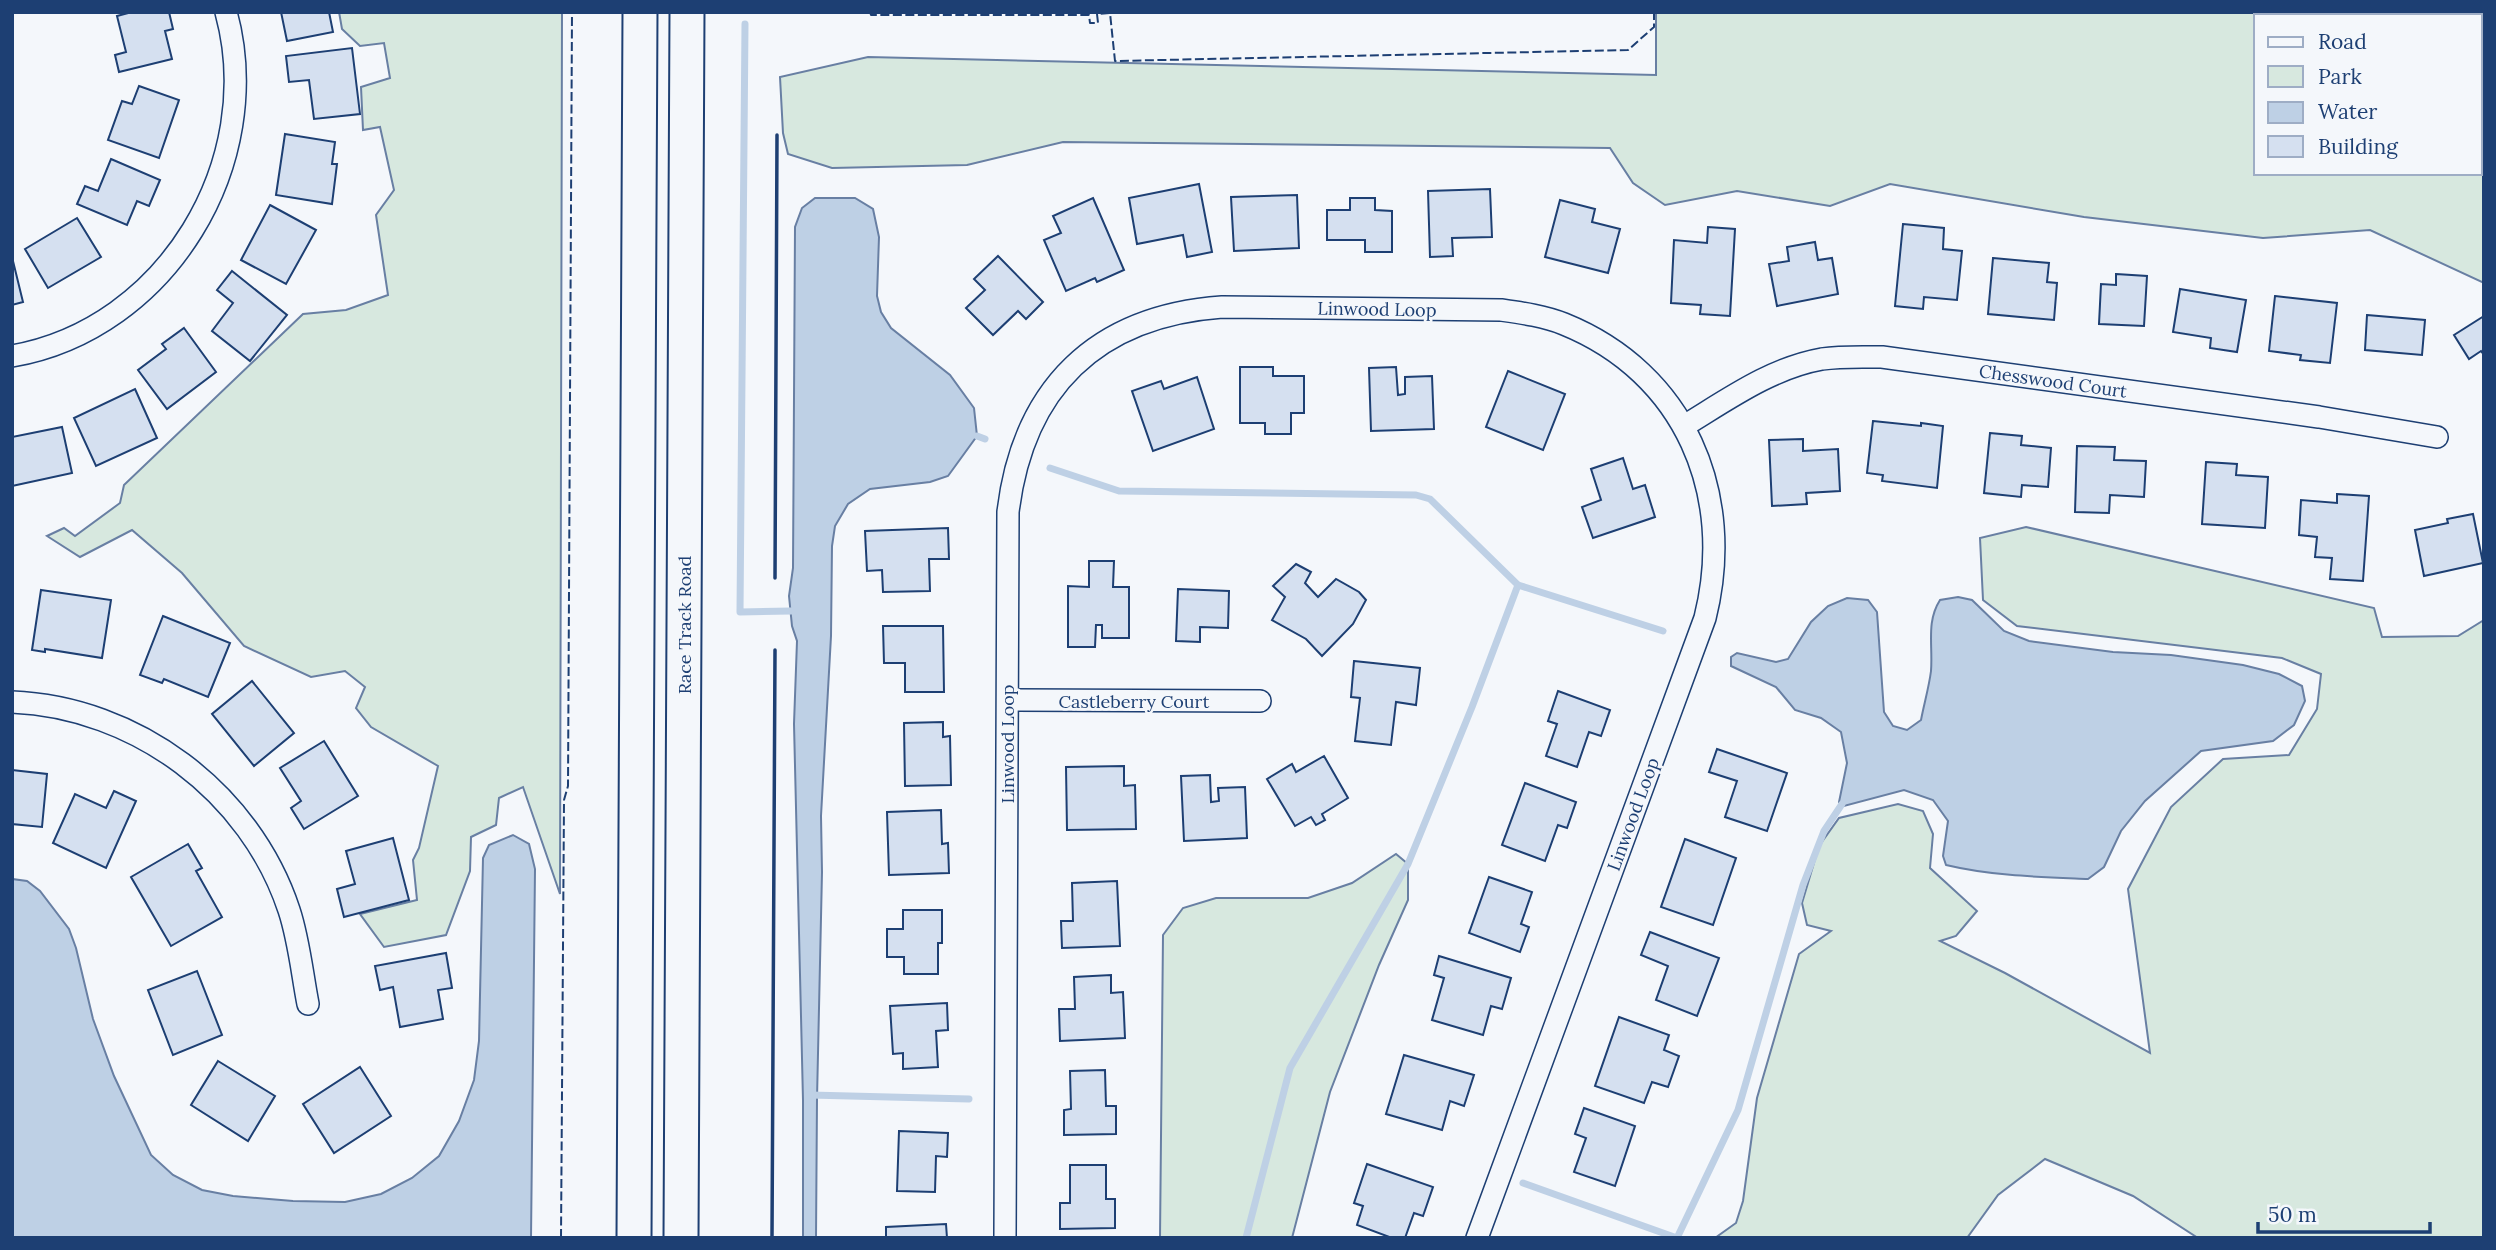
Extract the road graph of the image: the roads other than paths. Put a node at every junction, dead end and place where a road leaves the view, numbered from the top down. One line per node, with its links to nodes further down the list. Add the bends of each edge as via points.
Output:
1 (226, 12): 4 (street, via 235,64 234,105 228,145 204,215 161,275 133,300 79,334)
2 (640, 12): 11 (main road)
3 (687, 12): 12 (main road, Race Track Road)
4 (12, 356)
5 (1684, 426): 6 (street, Chesswood Court, via 1759,381 1794,366 1857,356); 7 (street, Linwood Loop, via 1664,397 1626,359 1563,324 1537,316 1501,310 1222,307 1159,316 1102,343 1086,356 1054,387 1021,446 1008,512); 14 (street, Linwood Loop, via 1700,460 1714,522 1715,555 1707,608)
6 (2437, 437)
7 (1008, 700): 8 (street, Castleberry Court); 13 (street, Linwood Loop)
8 (1260, 701)
9 (12, 702): 10 (street, via 64,709 124,729 169,753 212,788 243,825 275,877 289,911)
10 (308, 1004)
11 (634, 1238)
12 (681, 1238)
13 (1005, 1238)
14 (1477, 1238)

